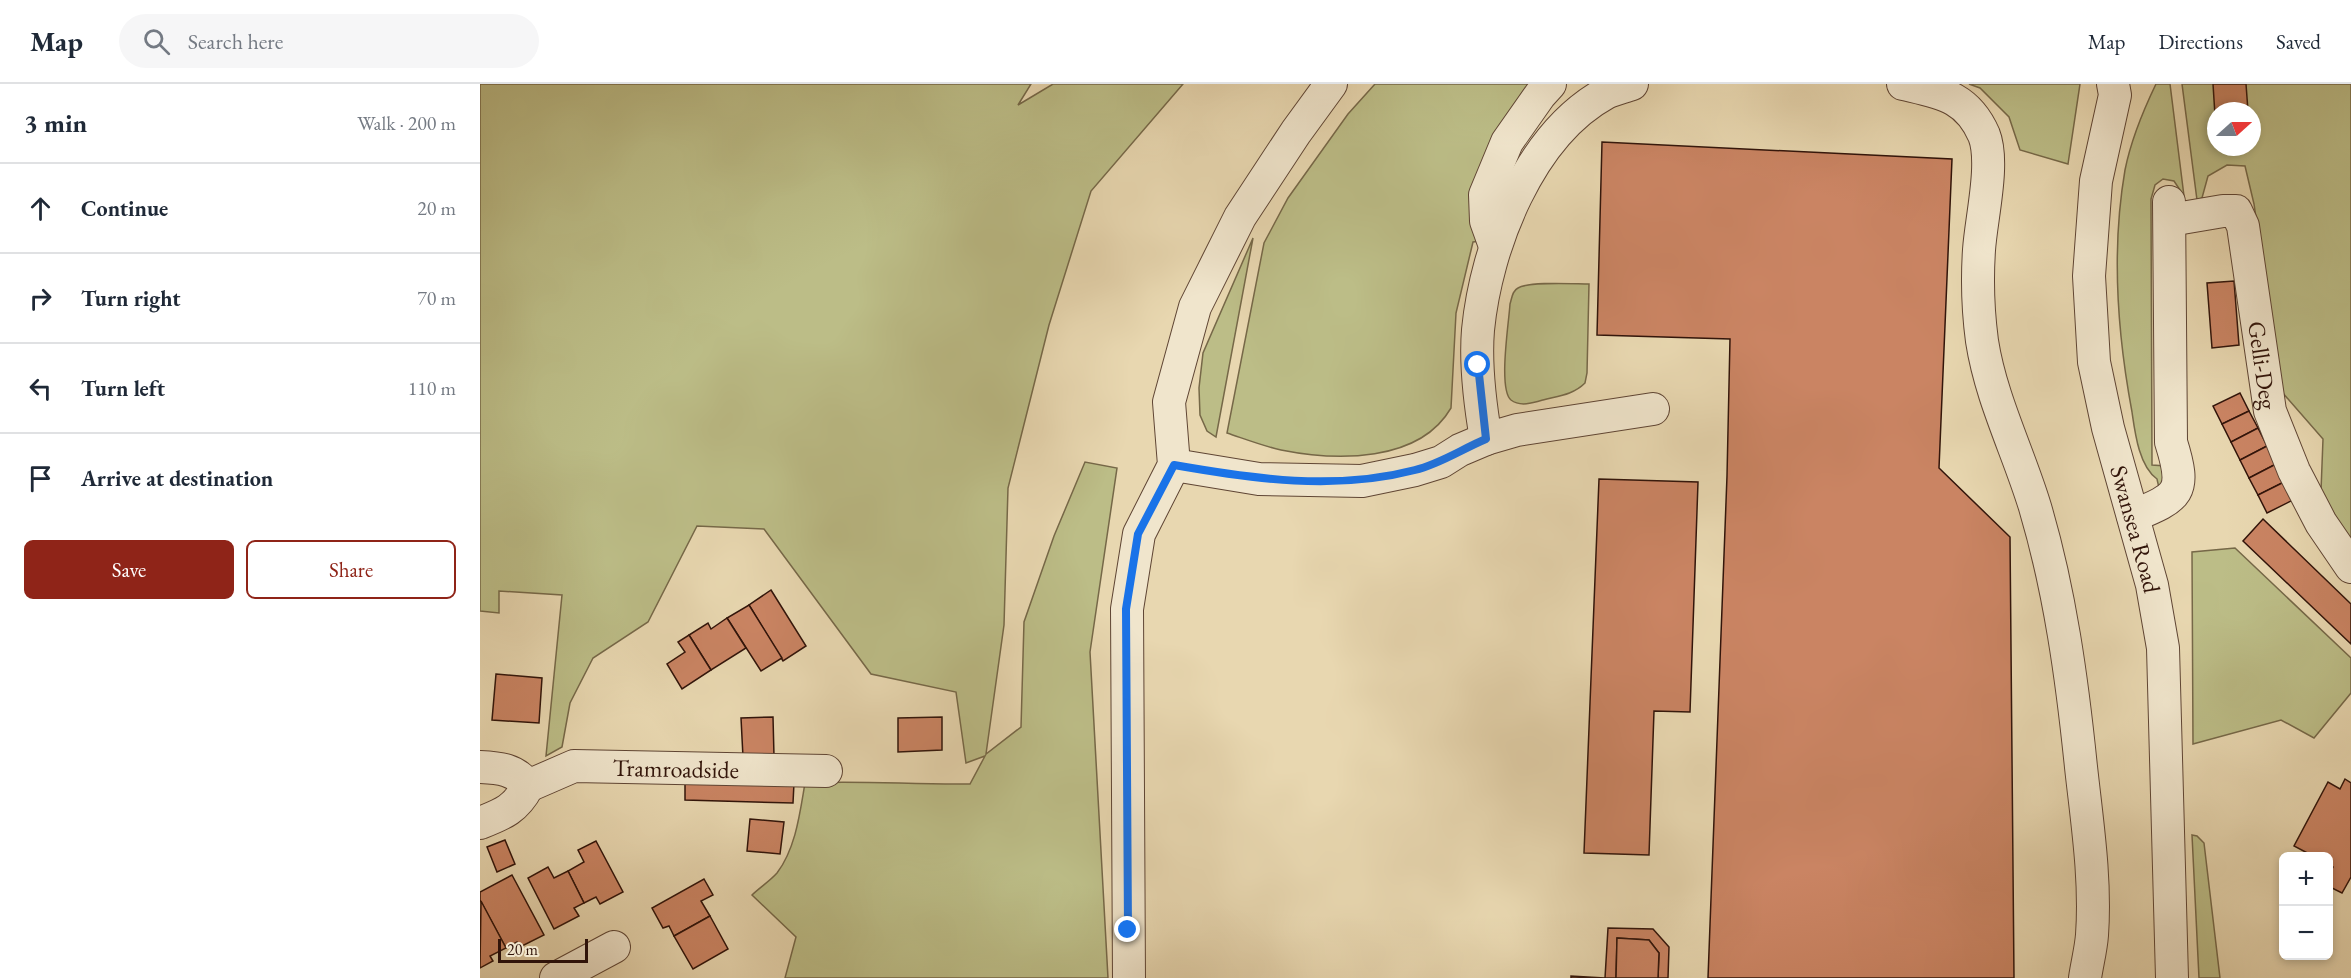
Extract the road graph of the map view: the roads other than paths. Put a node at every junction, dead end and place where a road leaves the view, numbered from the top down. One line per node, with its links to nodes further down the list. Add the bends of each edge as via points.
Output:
1 (1331, 84): 9 (street, via 1240,217 1195,307 1168,402)
2 (1550, 84): 6 (street, via 1507,142 1485,195 1486,221)
3 (1632, 84): 6 (street, via 1608,92 1583,108 1557,135 1531,169)
4 (1904, 84): 19 (street, via 1947,95 1967,108 1985,139 1987,184 1978,279 1982,342 1989,376 2048,555 2069,666 2090,848 2092,935)
5 (2118, 88): 10 (street, Swansea Road, via 2096,181 2089,276 2094,362)
6 (1495, 246): 8 (street, via 1478,331)
7 (1653, 409): 8 (street, via 1535,425)
8 (1486, 439): 9 (street, via 1441,462 1362,481 1259,479)
9 (1174, 465): 18 (street, via 1138,534 1126,609)
10 (2133, 516): 11 (street, Gelli-Deg, via 2165,502 2178,487 2178,466 2171,442 2170,211 2236,211 2243,226 2270,411 2294,471); 20 (street, Swansea Road, via 2152,585 2163,648)
11 (2351, 567)
12 (480, 767): 14 (street, via 510,770)
13 (826, 771): 14 (street, Tramroadside, via 574,766)
14 (528, 786): 15 (street, via 520,801)
15 (480, 823)
16 (614, 947): 17 (street)
17 (556, 978)
18 (1129, 978)
19 (2085, 978)
20 (2172, 978)

